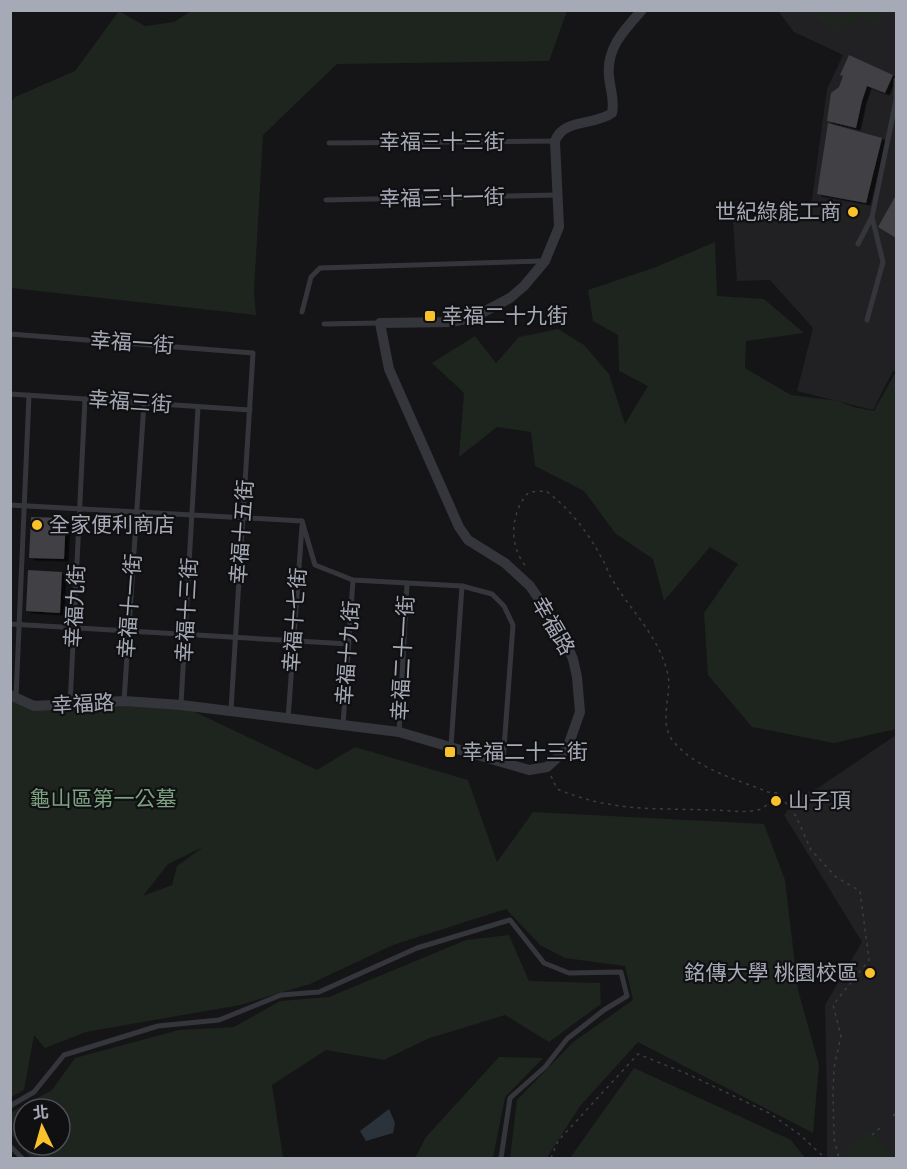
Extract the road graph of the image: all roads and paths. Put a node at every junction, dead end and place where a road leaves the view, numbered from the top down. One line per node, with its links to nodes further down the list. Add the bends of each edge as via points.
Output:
1 (642, 10): 4 (street, via 621,34 609,59 612,113 598,121 562,129)
2 (897, 81): 3 (lane)
3 (896, 100): 8 (lane)
4 (555, 141): 5 (lane, 幸福三十三街); 6 (street)
5 (329, 143)
6 (558, 195): 7 (lane, 幸福三十一街); 10 (street, via 559,227)
7 (326, 200)
8 (872, 217): 9 (lane); 12 (lane, via 883,262)
9 (858, 244)
10 (545, 261): 11 (lane, via 320,268 311,277); 13 (street, via 510,298 474,317 453,322)
11 (303, 312)
12 (867, 320)
13 (380, 323): 14 (lane); 33 (street, 幸福路, via 389,369 459,527 468,540 506,563)
14 (324, 324)
15 (10, 334): 16 (lane, 幸福一街)
16 (253, 353): 22 (lane, 幸福十五街)
17 (10, 394): 18 (lane, 幸福三街)
18 (28, 395): 19 (lane, 幸福三街); 24 (lane)
19 (85, 399): 20 (lane, 幸福三街); 25 (lane, 幸福九街)
20 (144, 403): 21 (lane, 幸福三街); 26 (lane, 幸福十一街)
21 (198, 407): 22 (lane, 幸福三街); 27 (lane, 幸福十三街)
22 (250, 410): 28 (lane, 幸福十五街)
23 (10, 505): 24 (lane)
24 (24, 505): 25 (lane); 35 (lane)
25 (79, 510): 26 (lane); 36 (lane, 幸福九街)
26 (137, 512): 27 (lane); 37 (lane, 幸福十一街)
27 (192, 515): 28 (lane); 38 (lane, 幸福十三街)
28 (243, 518): 29 (lane); 39 (lane, 幸福十五街)
29 (302, 521): 30 (lane, via 315,565); 40 (lane, 幸福十七街)
30 (353, 580): 31 (lane); 41 (lane, 幸福十九街)
31 (406, 584): 32 (lane); 49 (lane, 幸福二十一街)
32 (462, 586): 50 (lane); 51 (lane, via 492,594 504,606 513,625)
33 (530, 586): 52 (street, 幸福路, via 561,631 577,677 580,712 574,731 567,749); 53 (path, via 528,570 516,548 515,521 529,492 546,491 590,539 611,579 659,646 668,675 665,723 671,738 702,765)
34 (10, 624): 35 (lane)
35 (19, 624): 36 (lane); 42 (lane)
36 (74, 628): 37 (lane); 44 (lane, 幸福九街)
37 (128, 631): 38 (lane); 43 (lane, 幸福十一街)
38 (186, 634): 39 (lane); 45 (lane, 幸福十三街)
39 (236, 637): 40 (lane); 46 (lane, 幸福十五街)
40 (294, 641): 41 (lane); 47 (lane, 幸福十七街)
41 (348, 644): 48 (lane, 幸福十九街)
42 (13, 696): 44 (street, 幸福路, via 34,706)
43 (124, 701): 44 (street, 幸福路); 45 (street, 幸福路)
44 (70, 705)
45 (182, 705): 46 (street, 幸福路)
46 (231, 712): 47 (street, 幸福路)
47 (288, 719): 48 (street, 幸福路)
48 (343, 725): 49 (street, 幸福路)
49 (399, 732): 50 (street, 幸福路)
50 (450, 747): 51 (street, 幸福路)
51 (503, 762): 52 (street, 幸福路, via 529,770)
52 (547, 767): 53 (path, via 557,789 620,807 743,812 763,808)
53 (778, 793): 64 (path, via 796,816 811,850 836,878 860,891 866,925 869,960 833,1005 841,1036 833,1094 834,1139)
54 (10, 1106): 61 (lane, via 34,1092 64,1055 158,1026 219,1020 281,995 319,992 417,948 510,920 544,963 569,973 621,972 627,996 567,1039 545,1067 510,1098)
55 (897, 1113): 56 (path)
56 (893, 1116)
57 (881, 1127): 58 (path)
58 (872, 1135)
59 (10, 1146): 60 (lane)
60 (22, 1158)
61 (501, 1158)
62 (550, 1158): 63 (path, via 558,1141 638,1054 769,1113)
63 (825, 1158)
64 (839, 1158)

